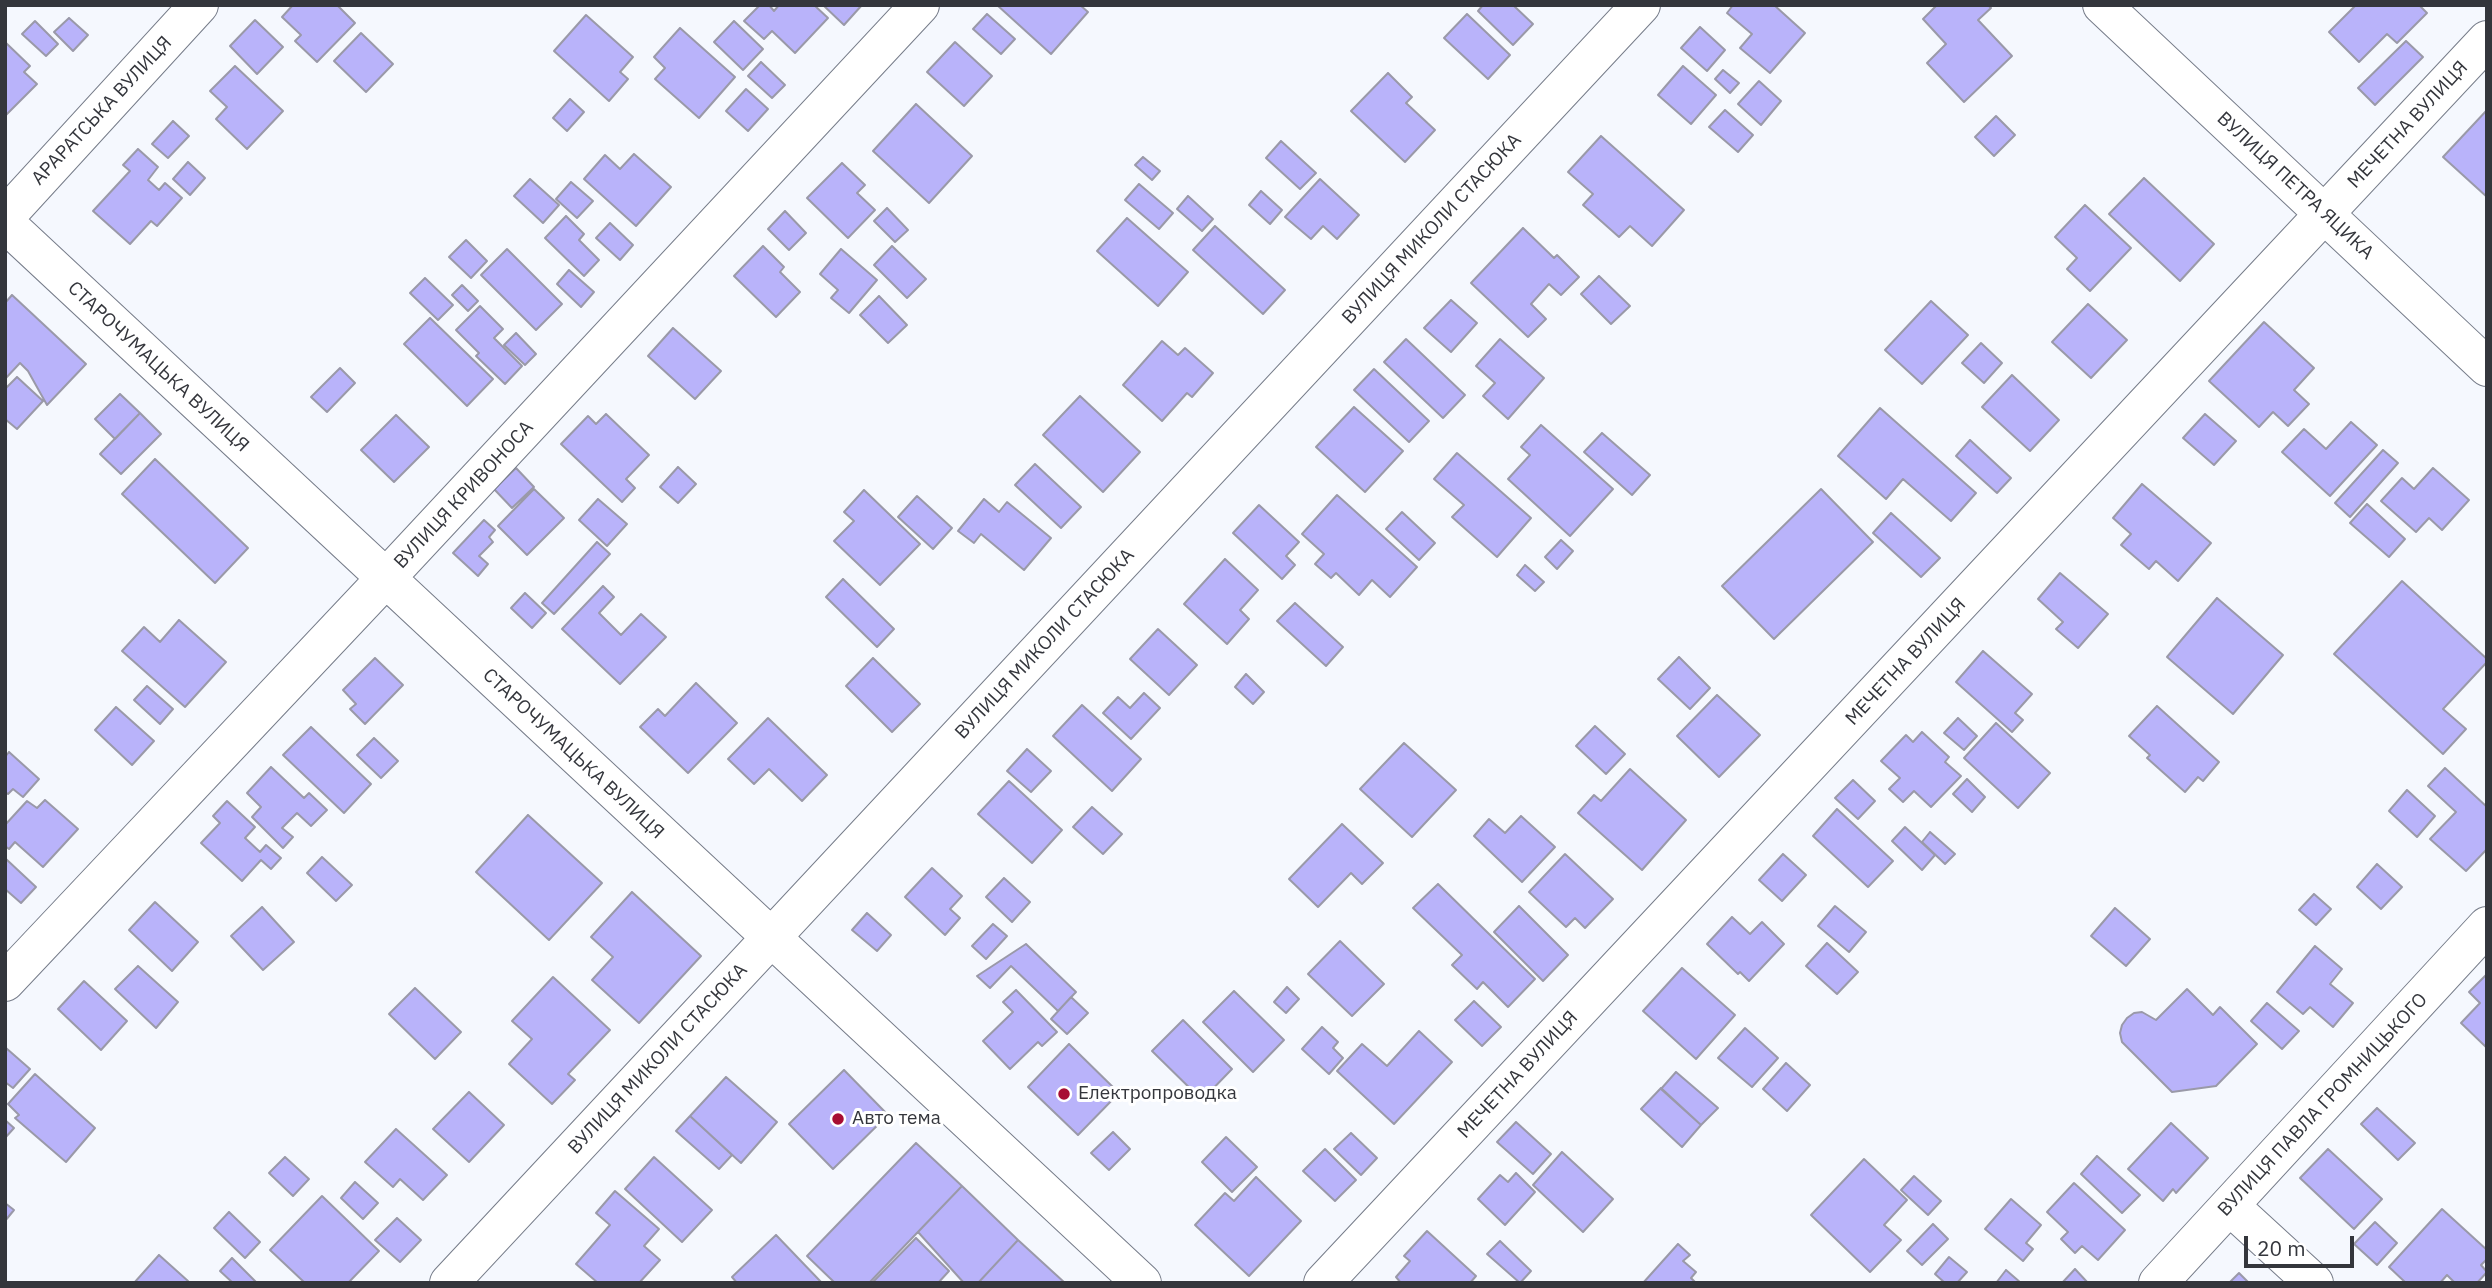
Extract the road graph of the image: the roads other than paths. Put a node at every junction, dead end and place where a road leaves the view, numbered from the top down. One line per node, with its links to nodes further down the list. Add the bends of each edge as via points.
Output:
1 (199, 5): 7 (street, АРАРАТСЬКА ВУЛИЦЯ)
2 (920, 5): 10 (street, ВУЛИЦЯ КРИВОНОСА)
3 (1641, 5): 12 (street, ВУЛИЦЯ МИКОЛИ СТАСЮКА)
4 (2102, 5): 6 (street, ВУЛИЦЯ ПЕТРА ЯЦИКА)
5 (2487, 40): 6 (street, МЕЧЕТНА ВУЛИЦЯ)
6 (2325, 215): 9 (street, ВУЛИЦЯ ПЕТРА ЯЦИКА); 17 (street, МЕЧЕТНА ВУЛИЦЯ)
7 (5, 217)
8 (5, 223): 10 (street, СТАРОЧУМАЦЬКА ВУЛИЦЯ)
9 (2487, 368)
10 (385, 579): 12 (street, СТАРОЧУМАЦЬКА ВУЛИЦЯ); 13 (street, ВУЛИЦЯ КРИВОНОСА)
11 (2487, 926): 14 (street, ВУЛИЦЯ ПАВЛА ГРОМНИЦЬКОГО)
12 (771, 938): 15 (street, ВУЛИЦЯ МИКОЛИ СТАСЮКА); 16 (street, СТАРОЧУМАЦЬКА ВУЛИЦЯ)
13 (5, 982)
14 (2230, 1206): 18 (street, ВУЛИЦЯ ПАВЛА ГРОМНИЦЬКОГО); 19 (street)
15 (449, 1283)
16 (1142, 1283)
17 (1323, 1283)
18 (2158, 1283)
19 (2314, 1283)

